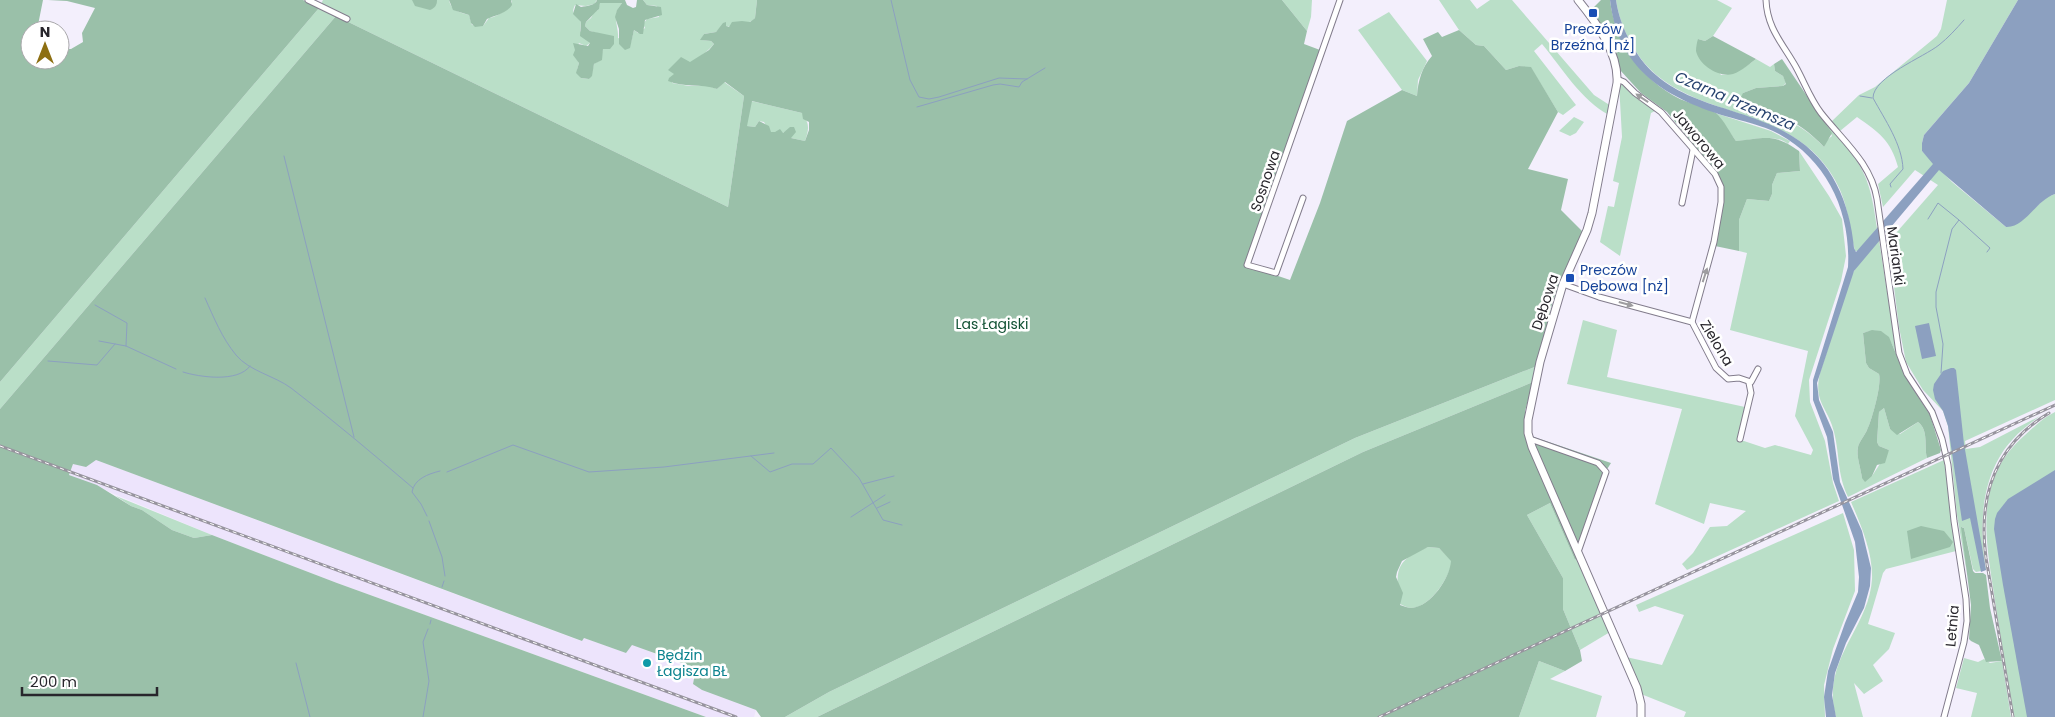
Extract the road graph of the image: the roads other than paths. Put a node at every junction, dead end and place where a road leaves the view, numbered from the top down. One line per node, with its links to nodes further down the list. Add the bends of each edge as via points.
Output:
1 (308, 0): 5 (street)
2 (1340, 0): 8 (street, Sosnowa, via 1247,265 1276,273)
3 (1578, 0): 6 (street, Dębowa, via 1611,52)
4 (1766, 0): 16 (street, Marianki, via 1773,33 1821,113 1858,156 1875,189 1899,353 1907,374 1941,434)
5 (347, 19)
6 (1617, 79): 7 (street, Jaworowa, one-way to 6, via 1661,112); 10 (street, Dębowa, via 1592,213)
7 (1693, 150): 9 (street); 11 (street, Jaworowa, one-way to 7, via 1718,226 1722,194 1718,178)
8 (1303, 198)
9 (1682, 203)
10 (1563, 284): 11 (street, Zielona, one-way to 11); 14 (street, Dębowa, via 1532,399 1528,424)
11 (1692, 322): 13 (street, Zielona, via 1720,372 1728,379 1739,378)
12 (1758, 370): 13 (street)
13 (1749, 383): 15 (street, via 1751,393)
14 (1530, 439): 17 (street, Dębowa); 17 (street, via 1598,463 1606,472)
15 (1740, 439)
16 (1956, 535): 19 (street, Letnia, via 1967,621)
17 (1578, 552): 18 (street, Dębowa, via 1639,694)
18 (1641, 717)
19 (1944, 717)

